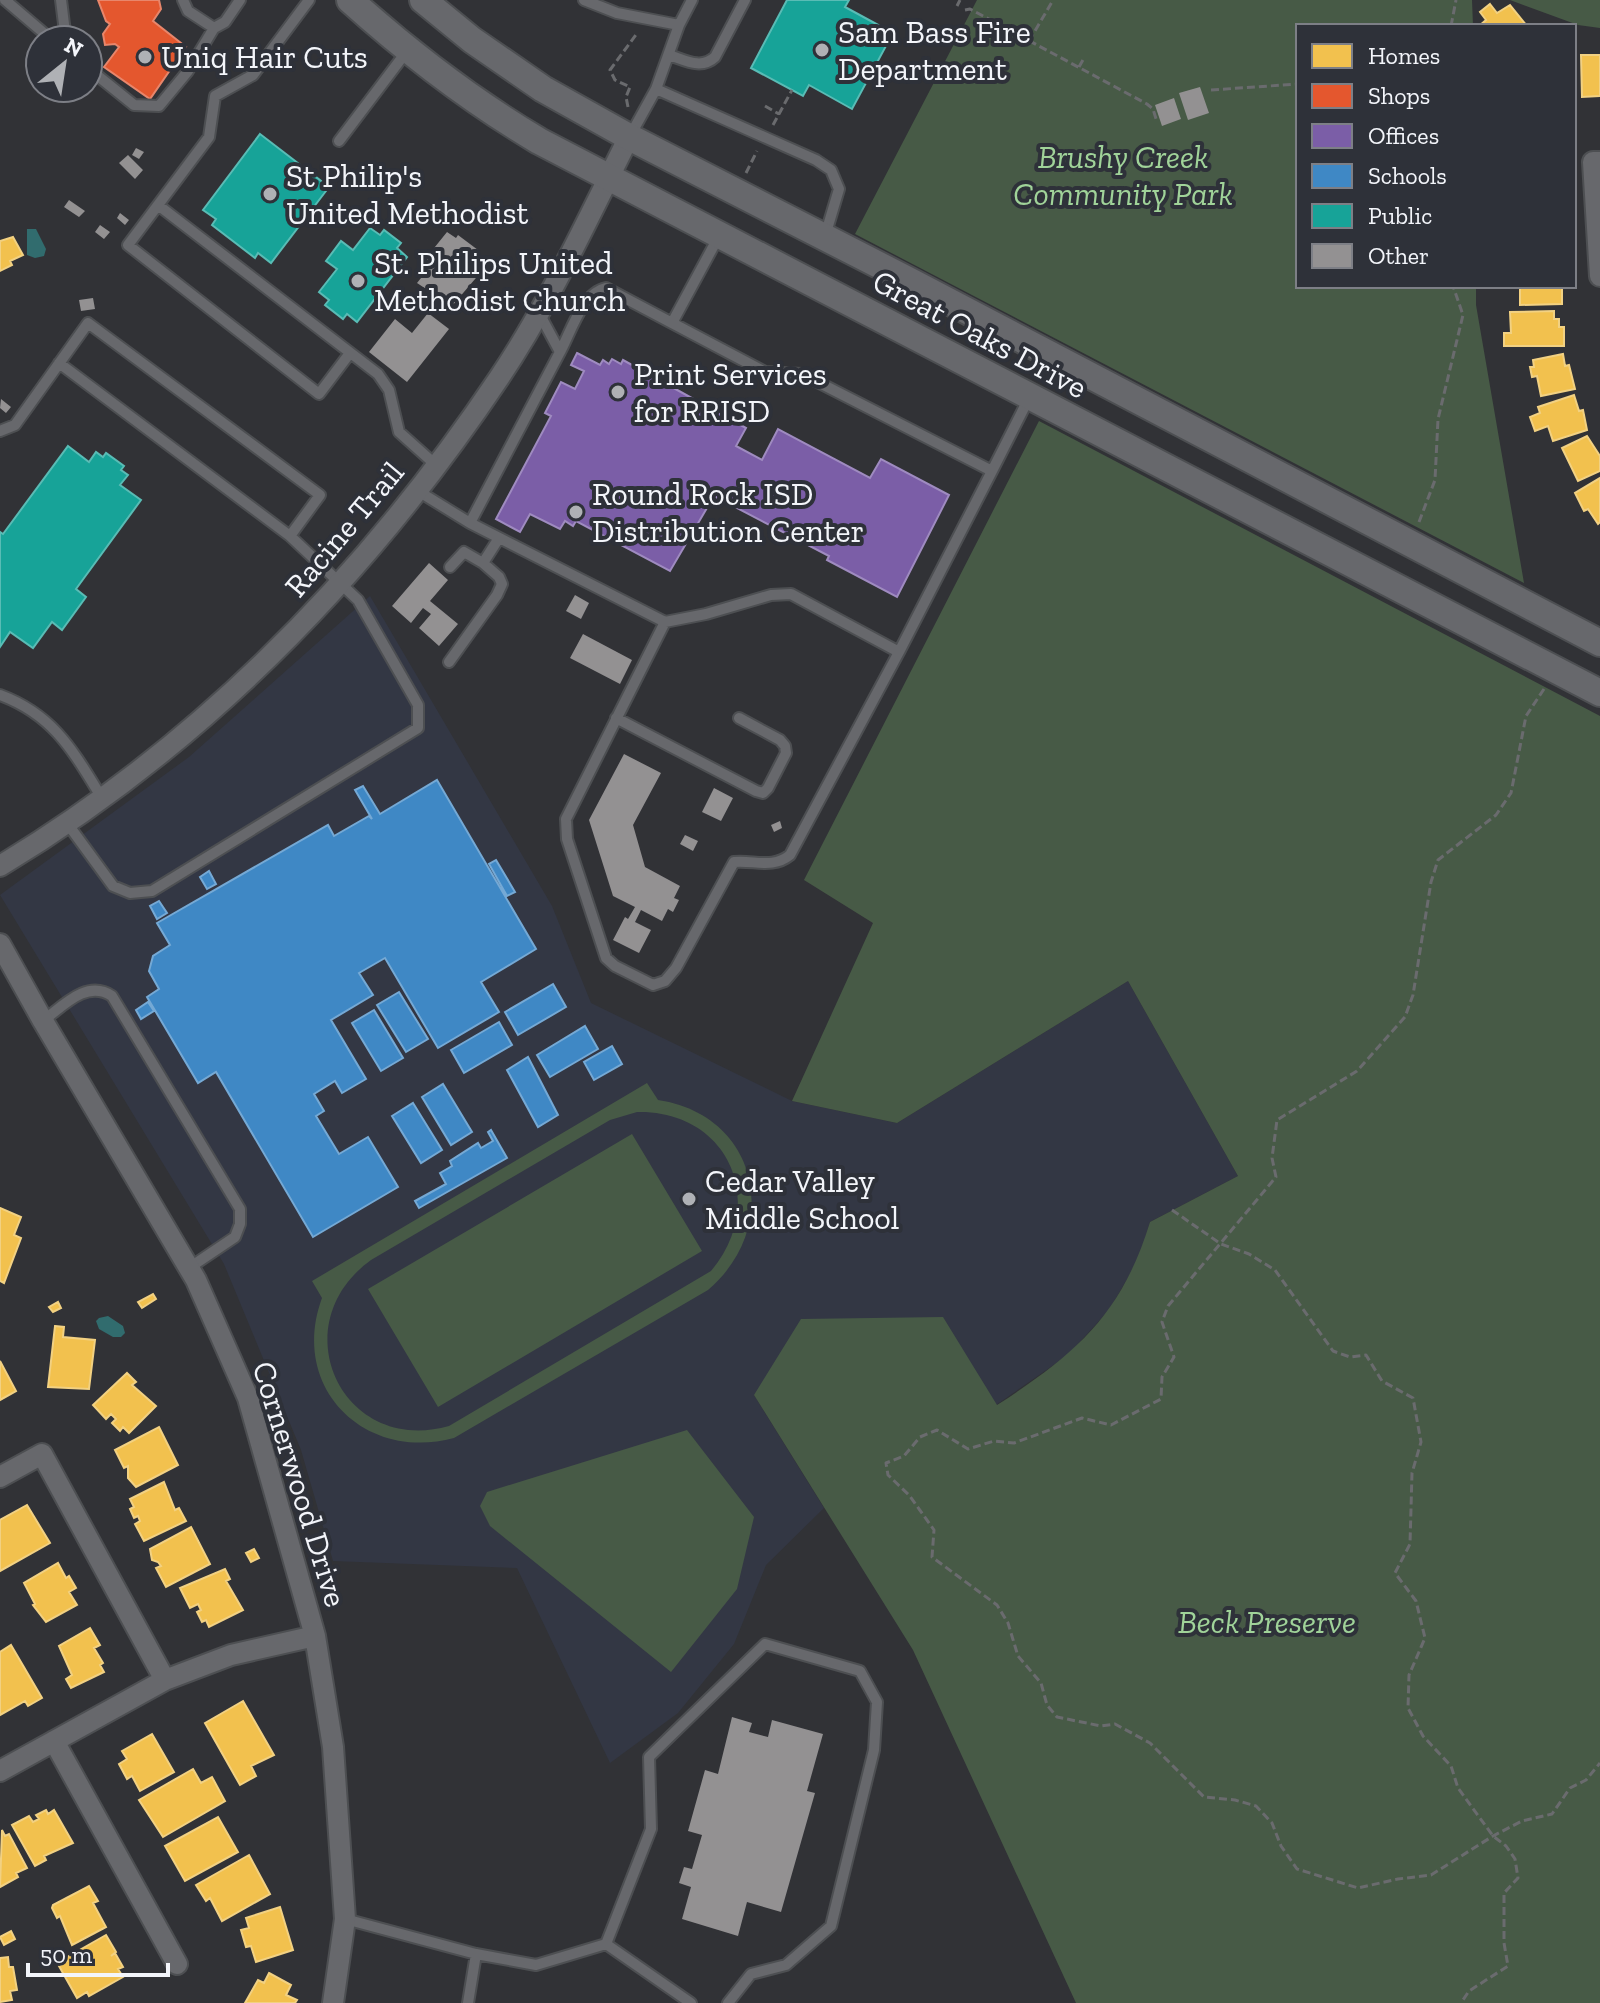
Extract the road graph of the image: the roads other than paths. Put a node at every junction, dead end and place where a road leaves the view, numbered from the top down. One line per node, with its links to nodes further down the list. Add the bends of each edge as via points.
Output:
1 (5, 0): 11 (lane)
2 (61, 0): 12 (lane)
3 (183, 0): 14 (lane, via 188,11)
4 (240, 0): 14 (lane)
5 (309, 0): 23 (lane, via 253,75 215,96 209,137)
6 (350, 0): 15 (street, Great Oaks Drive)
7 (423, 0): 19 (street, Great Oaks Drive, via 543,89)
8 (584, 0): 13 (lane, via 617,13)
9 (692, 0): 13 (lane)
10 (745, 0): 16 (lane, via 708,63)
11 (33, 24)
12 (64, 24)
13 (679, 25): 16 (lane)
14 (214, 28): 17 (lane, via 159,106 134,105)
15 (407, 51): 20 (lane); 22 (street, Great Oaks Drive, via 512,125)
16 (669, 55): 18 (lane)
17 (104, 81)
18 (656, 89): 19 (lane); 25 (lane, via 831,170 839,189)
19 (625, 126): 22 (street, Racine Trail); 25 (street, Great Oaks Drive)
20 (339, 141)
21 (1596, 162): 26 (street)
22 (608, 178): 24 (street, Great Oaks Drive); 27 (street, Racine Trail)
23 (158, 205): 30 (lane); 30 (lane, via 128,245 319,394)
24 (719, 236): 28 (lane); 32 (street, Great Oaks Drive)
25 (825, 238): 44 (street, Great Oaks Drive)
26 (1600, 276)
27 (538, 311): 29 (lane); 34 (street, Racine Trail, via 501,376)
28 (672, 323): 29 (lane, via 606,288 597,290); 35 (lane, via 765,372 802,374)
29 (560, 352): 37 (lane)
30 (350, 353): 34 (lane, via 378,374 389,390 399,432)
31 (59, 363): 33 (lane, via 15,425); 38 (lane); 38 (lane, via 88,323 320,495)
32 (1029, 398): 35 (lane); 47 (street, Great Oaks Drive)
33 (0, 431)
34 (437, 466): 36 (street, Racine Trail)
35 (992, 471): 45 (lane)
36 (418, 491): 37 (lane); 42 (street, Racine Trail)
37 (470, 523): 39 (lane)
38 (290, 536): 42 (lane)
39 (499, 538): 40 (lane); 43 (lane)
40 (483, 563): 41 (lane, via 464,552); 46 (lane, via 502,584)
41 (450, 567)
42 (341, 583): 51 (street, Racine Trail, via 243,685); 52 (lane, via 358,600 418,705 418,728 152,891 130,893 113,886)
43 (665, 622): 45 (lane, via 791,594); 49 (lane)
44 (1600, 643)
45 (899, 652): 49 (lane, via 790,855 768,864 734,862 676,968 653,985 606,958 567,839 571,805)
46 (449, 662)
47 (1600, 693)
48 (0, 695): 51 (lane, via 25,704 71,747)
49 (616, 718): 50 (lane, via 763,793 785,746)
50 (739, 718)
51 (102, 798): 52 (street, Racine Trail)
52 (67, 823): 53 (street, Racine Trail)
53 (0, 866)
54 (0, 944): 55 (street, Cornerwood Drive)
55 (43, 1021): 56 (street, Cornerwood Drive); 56 (lane, via 92,989 112,996 211,1157 240,1209 240,1224 235,1237)
56 (189, 1268): 58 (street, Cornerwood Drive, via 248,1398)
57 (0, 1477): 59 (street, via 42,1454)
58 (315, 1636): 59 (street, via 231,1655); 62 (street, Cornerwood Drive, via 333,1747)
59 (165, 1680): 60 (street)
60 (54, 1741): 61 (street); 65 (street)
61 (0, 1771)
62 (345, 1919): 64 (lane); 66 (street, Cornerwood Drive)
63 (606, 1944): 64 (lane, via 536,1965); 68 (lane); 69 (lane, via 651,1829 649,1757 765,1644 860,1671 877,1702 874,1750 831,1926 786,1965 751,1974)
64 (476, 1954): 67 (lane)
65 (177, 1964)
66 (333, 2003)
67 (468, 2003)
68 (691, 2003)
69 (728, 2003)

